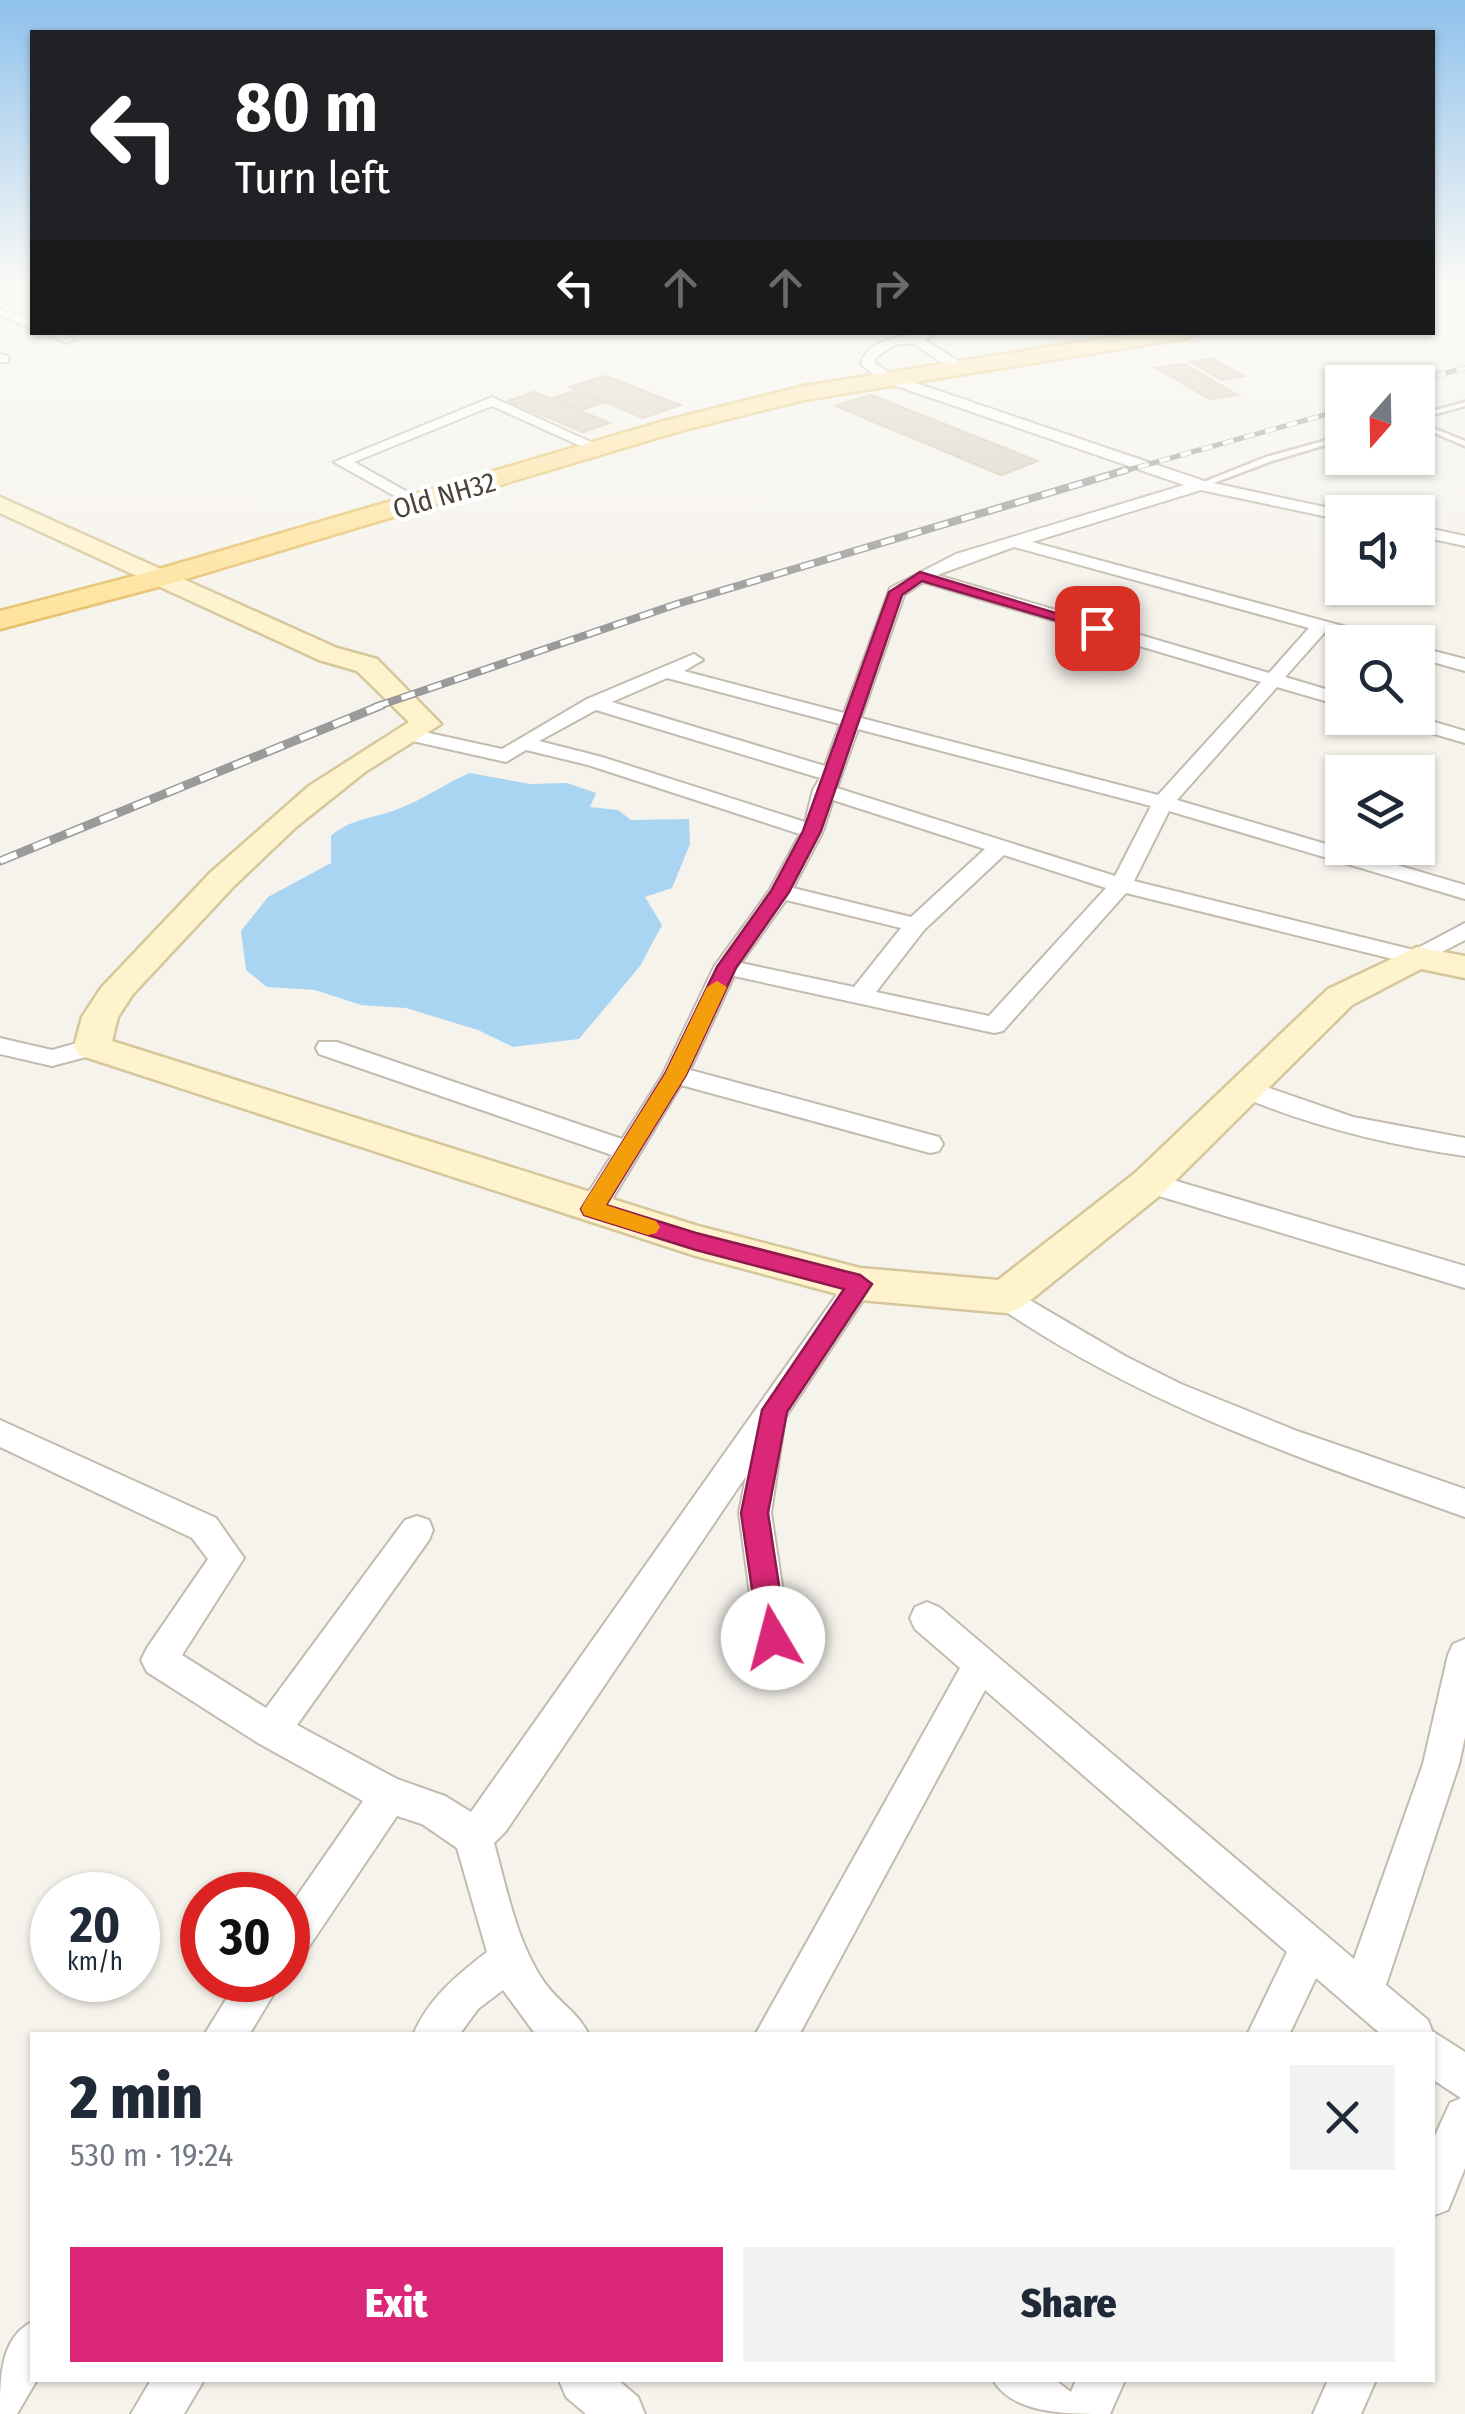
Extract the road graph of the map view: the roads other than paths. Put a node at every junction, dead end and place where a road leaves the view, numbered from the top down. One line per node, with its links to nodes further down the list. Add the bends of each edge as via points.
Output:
1 (787, 398): 8 (main road, Old NH32)
2 (944, 398): 9 (street)
3 (1465, 404): 4 (lane)
4 (1435, 414)
5 (1435, 429): 6 (lane)
6 (1465, 444)
7 (1325, 445): 9 (lane)
8 (599, 449): 10 (main road, Old NH32); 10 (street, via 492,401 342,462)
9 (1200, 485): 12 (street); 15 (street)
10 (416, 503): 17 (main road, Old NH32)
11 (4, 509): 17 (street)
12 (1325, 511)
13 (1435, 535): 14 (street)
14 (1465, 541)
15 (1014, 542): 16 (street); 19 (street)
16 (920, 576): 25 (street); 28 (street, via 896,592)
17 (160, 578): 18 (main road, Old NH32); 30 (street, via 367,665 427,724)
18 (0, 620)
19 (1321, 626): 20 (street); 25 (street)
20 (1325, 627)
21 (1435, 657): 23 (street)
22 (694, 660): 24 (street)
23 (1465, 665)
24 (665, 672): 27 (street); 28 (street)
25 (1274, 680): 26 (street); 34 (street)
26 (1325, 695)
27 (594, 703): 32 (street); 33 (street)
28 (849, 722): 33 (street); 34 (street)
29 (1435, 728): 31 (street)
30 (406, 734): 32 (street, via 506,756); 47 (street, via 306,802 201,900 120,987 99,1019)
31 (1465, 737)
32 (522, 744): 35 (street)
33 (826, 782): 35 (street); 36 (street)
34 (1164, 803): 37 (street); 39 (street)
35 (812, 831): 38 (street)
36 (1000, 846): 37 (street); 40 (street)
37 (1121, 885): 42 (street); 45 (street, via 994,1024)
38 (780, 892): 40 (street); 43 (street)
39 (1465, 892)
40 (916, 925): 45 (street)
41 (1465, 930): 42 (street)
42 (1417, 958): 44 (street); 50 (street, via 1340,997)
43 (726, 967): 45 (street); 49 (street)
44 (1465, 967)
45 (860, 996)
46 (0, 1046): 47 (street, via 52,1058)
47 (92, 1046): 55 (street)
48 (328, 1048): 53 (street)
49 (675, 1075): 51 (street); 53 (street)
50 (1246, 1089): 52 (street, via 1312,1115); 54 (street)
51 (930, 1144)
52 (1465, 1147)
53 (628, 1151): 55 (street)
54 (1149, 1183): 56 (street); 58 (street)
55 (592, 1209): 57 (street)
56 (1465, 1278)
57 (860, 1284): 58 (street); 59 (street)
58 (1006, 1297): 61 (street, via 1065,1340 1210,1413)
59 (774, 1410): 64 (street, via 755,1513); 69 (street, via 520,1781)
60 (0, 1433): 67 (street, via 204,1528 227,1558 159,1660)
61 (1465, 1503)
62 (417, 1530): 67 (street)
63 (927, 1618): 66 (street)
64 (773, 1638)
65 (1465, 1655): 73 (street, via 1441,1764)
66 (981, 1664): 71 (street); 78 (street)
67 (271, 1731): 68 (street)
68 (389, 1795): 69 (street, via 432,1809); 70 (street)
69 (473, 1836): 72 (street)
70 (310, 1911)
71 (1311, 1945): 73 (street); 79 (street)
72 (510, 1960): 75 (street); 77 (street, via 464,1995)
73 (1363, 1992): 80 (street)
74 (247, 2002): 76 (street)
75 (552, 2031)
76 (227, 2032)
77 (436, 2032)
78 (778, 2032)
79 (1269, 2032)
80 (1410, 2032)
81 (1435, 2054): 82 (street)
82 (1465, 2079)
83 (1465, 2118): 84 (street)
84 (1435, 2187)
85 (30, 2348): 91 (street)
86 (179, 2382): 92 (street)
87 (586, 2382): 93 (street)
88 (1020, 2382): 94 (street)
89 (1100, 2382): 95 (street)
90 (1351, 2382): 96 (street)
91 (0, 2398)
92 (156, 2414)
93 (621, 2414)
94 (1060, 2414)
95 (1084, 2414)
96 (1336, 2414)

